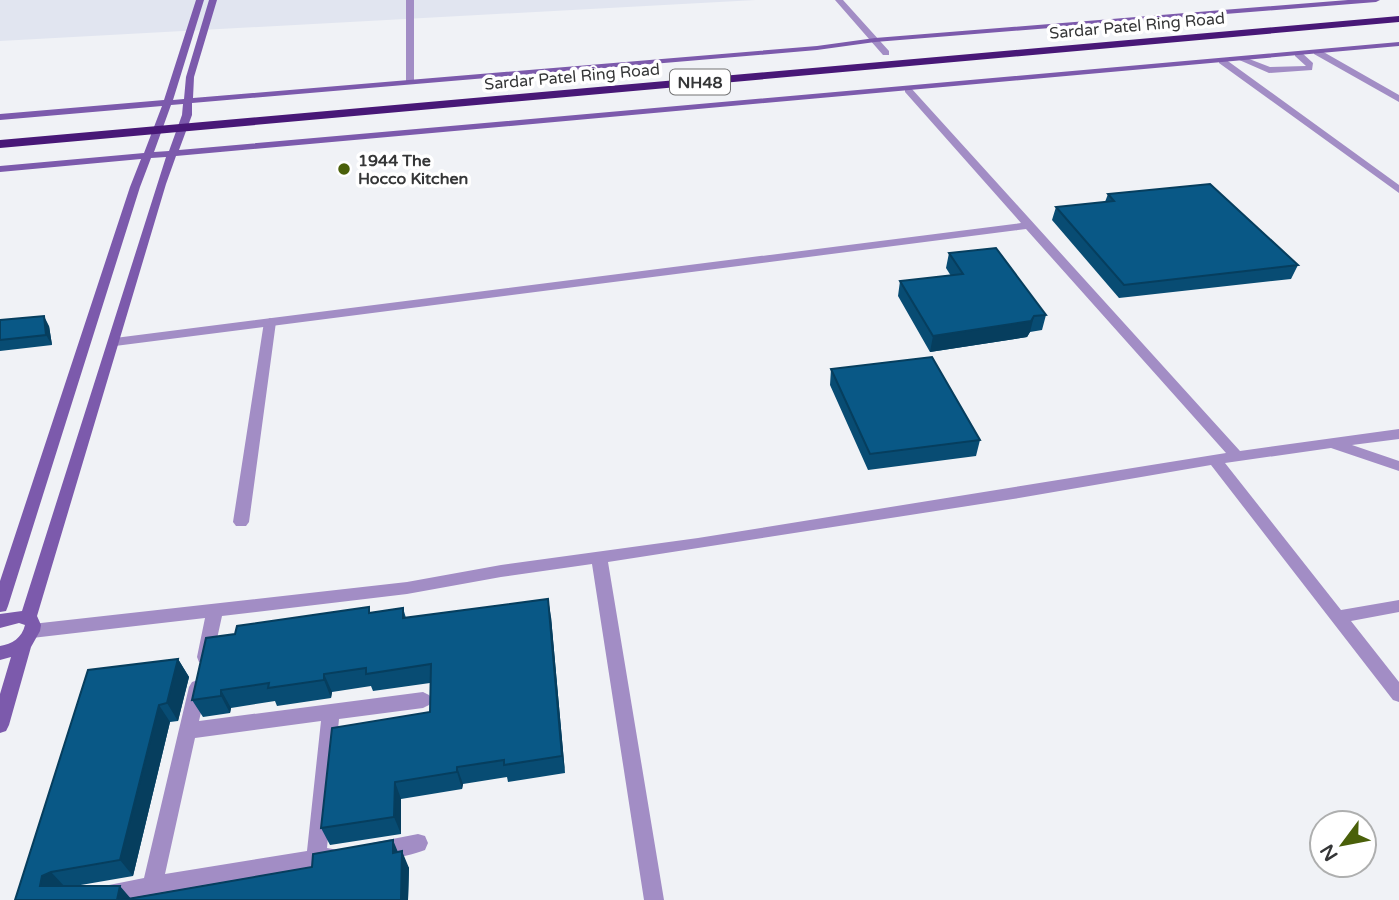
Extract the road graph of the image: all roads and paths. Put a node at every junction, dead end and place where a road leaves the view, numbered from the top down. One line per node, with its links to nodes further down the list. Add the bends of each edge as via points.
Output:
1 (200, 0): 19 (street)
2 (213, 0): 18 (street, via 190,77)
3 (411, 0): 15 (street)
4 (839, 0): 8 (street)
5 (1376, 0): 8 (street, Sardar Patel Ring Road)
6 (1399, 8): 11 (highway, Sardar Patel Ring Road / NH48)
7 (1399, 19): 21 (highway, Sardar Patel Ring Road / NH48)
8 (874, 40): 11 (street); 15 (street, Sardar Patel Ring Road)
9 (1399, 44): 10 (street)
10 (1317, 52): 12 (street); 17 (street)
11 (886, 53): 18 (highway, Sardar Patel Ring Road / NH48)
12 (1298, 54): 13 (street); 13 (street, via 1309,68 1281,72)
13 (1241, 59): 14 (street)
14 (1222, 61): 16 (street); 28 (street)
15 (410, 81): 18 (street, Sardar Patel Ring Road)
16 (908, 90): 25 (street); 29 (street)
17 (1399, 99)
18 (188, 108): 19 (highway, Sardar Patel Ring Road / NH48); 21 (street)
19 (165, 110): 20 (street, Sardar Patel Ring Road); 22 (highway, Sardar Patel Ring Road / NH48); 23 (street)
20 (0, 117)
21 (181, 129): 23 (highway, Sardar Patel Ring Road / NH48); 25 (street)
22 (0, 131)
23 (156, 131): 24 (highway, Sardar Patel Ring Road / NH48); 26 (street)
24 (0, 144)
25 (172, 153): 26 (street); 31 (street)
26 (147, 154): 27 (street); 39 (street)
27 (0, 169)
28 (1397, 187)
29 (1029, 225): 30 (street); 34 (street)
30 (270, 322): 31 (street); 37 (street)
31 (115, 341): 44 (street)
32 (1399, 433): 33 (street)
33 (1335, 445): 34 (street); 36 (street)
34 (1237, 457): 35 (street)
35 (1215, 461): 38 (street); 42 (street)
36 (1399, 466)
37 (242, 522)
38 (599, 558): 41 (street, via 407,589); 55 (street)
39 (0, 606)
40 (1399, 606): 42 (street)
41 (215, 610): 44 (street); 50 (street)
42 (1338, 617): 46 (street)
43 (0, 621): 44 (street, via 19,616)
44 (28, 631): 45 (street); 49 (street)
45 (0, 653)
46 (1399, 695)
47 (423, 700): 48 (street)
48 (331, 712): 50 (street); 52 (street)
49 (0, 725)
50 (187, 731): 53 (street)
51 (418, 844): 52 (street)
52 (316, 860): 53 (street)
53 (152, 886): 54 (street)
54 (91, 896)
55 (654, 900)

